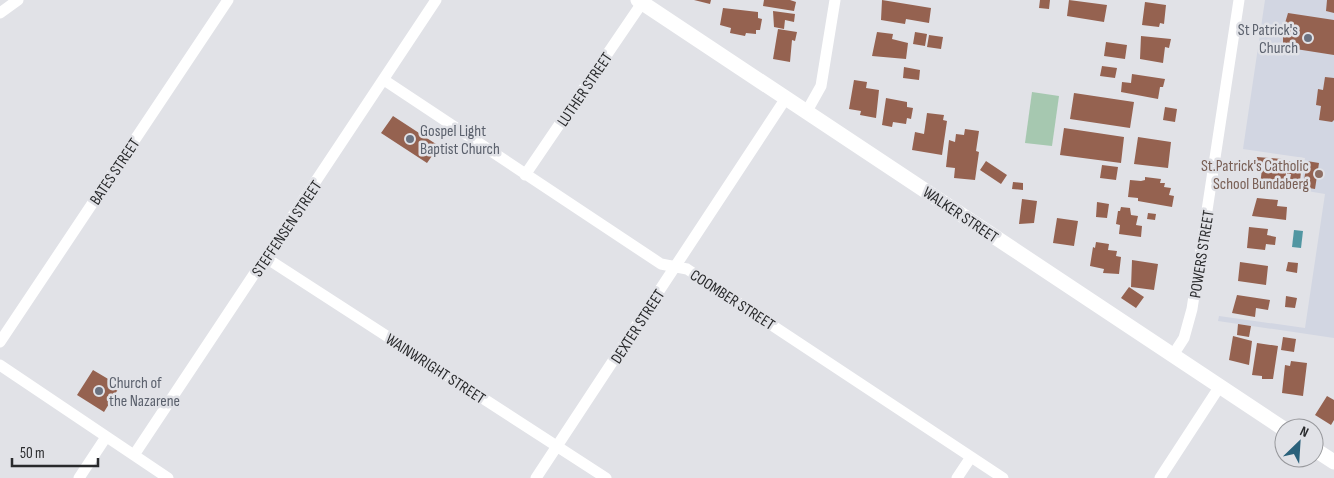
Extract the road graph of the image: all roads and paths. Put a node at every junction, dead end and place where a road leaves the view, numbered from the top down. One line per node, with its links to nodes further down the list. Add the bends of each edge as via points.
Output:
1 (18, 0): 7 (street)
2 (228, 0): 14 (street, BATES STREET)
3 (436, 0): 8 (street, STEFFENSEN STREET)
4 (835, 0): 10 (street, via 821,86)
5 (1239, 0): 15 (street, POWERS STREET, via 1192,309 1184,338)
6 (640, 1): 9 (main road, WALKER STREET); 11 (street, LUTHER STREET)
7 (0, 13)
8 (384, 80): 11 (street, COOMBER STREET); 12 (street, STEFFENSEN STREET)
9 (786, 98): 10 (main road, WALKER STREET); 13 (street, DEXTER STREET)
10 (807, 111): 15 (main road, WALKER STREET)
11 (525, 175): 13 (street, COOMBER STREET, via 661,264)
12 (266, 258): 20 (street, WAINWRIGHT STREET); 21 (street, STEFFENSEN STREET)
13 (676, 267): 20 (street, DEXTER STREET); 22 (street, COOMBER STREET, via 687,269)
14 (0, 342)
15 (1173, 355): 17 (main road, WALKER STREET)
16 (0, 365): 19 (street)
17 (1220, 386): 18 (main road, WALKER STREET); 29 (street)
18 (1274, 422)
19 (106, 437): 21 (street); 23 (street)
20 (558, 446): 25 (street, DEXTER STREET); 26 (street, WAINWRIGHT STREET)
21 (134, 455): 24 (street)
22 (971, 457): 27 (street); 28 (street, COOMBER STREET)
23 (80, 478)
24 (168, 478)
25 (536, 478)
26 (606, 478)
27 (957, 478)
28 (1003, 478)
29 (1160, 478)

